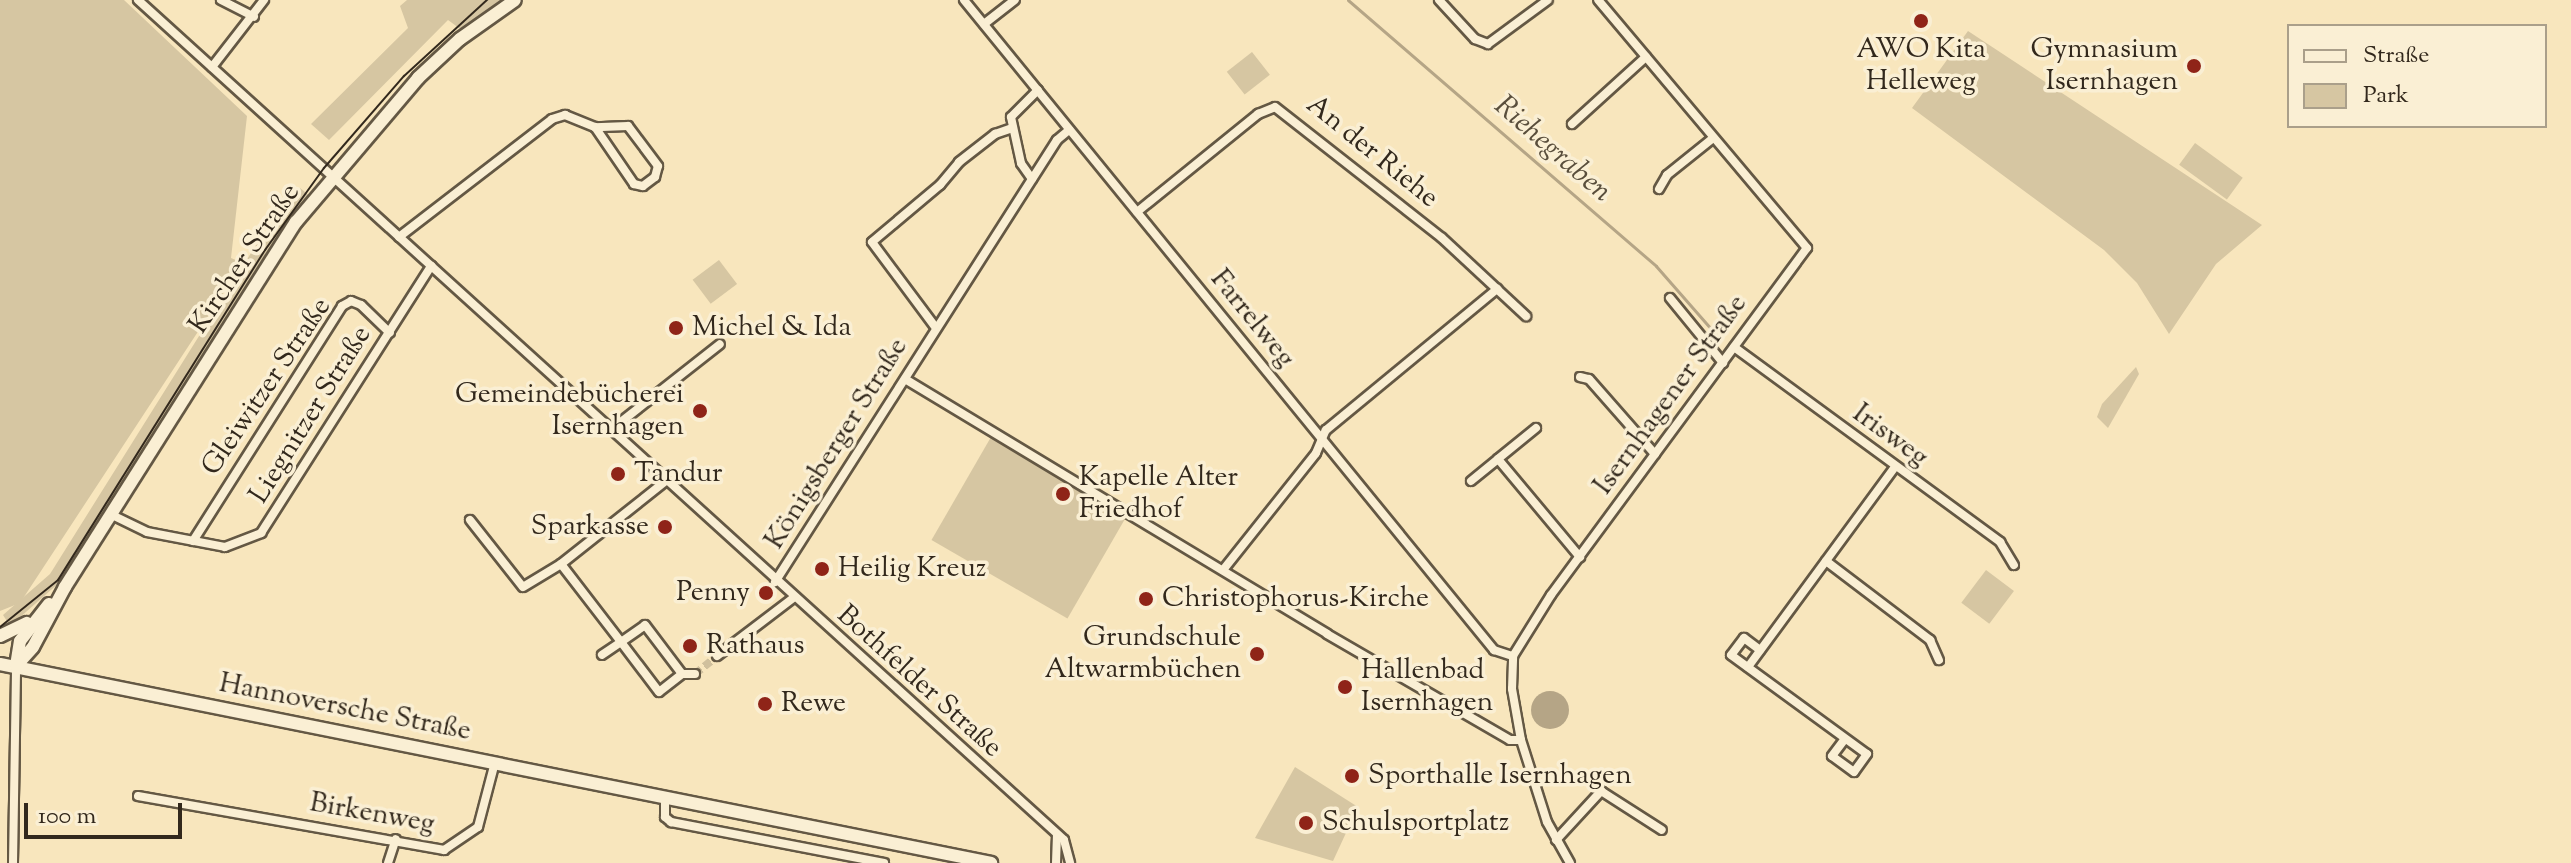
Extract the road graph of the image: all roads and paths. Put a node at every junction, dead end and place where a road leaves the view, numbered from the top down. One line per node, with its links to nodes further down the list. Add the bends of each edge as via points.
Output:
1 (138, 0): 13 (street, Bothfelder Straße)
2 (221, 0): 10 (street)
3 (264, 0): 10 (street)
4 (515, 0): 20 (main road, Kircher Straße, via 460,39 418,78)
5 (964, 0): 11 (street, Farrelweg)
6 (1015, 0): 11 (street)
7 (1439, 0): 8 (street, via 1475,39 1488,44)
8 (1548, 0)
9 (1598, 0): 12 (street, Isernhagener Straße)
10 (254, 17): 13 (street)
11 (984, 24): 14 (street, Farrelweg)
12 (1646, 57): 15 (street); 19 (street, Isernhagener Straße)
13 (212, 67): 20 (street, Bothfelder Straße)
14 (1038, 90): 17 (street, via 1014,109); 18 (street, Farrelweg)
15 (1572, 124)
16 (595, 127): 16 (street, via 634,184 643,186 655,177 658,166 628,126); 24 (street, via 565,115 552,119)
17 (1012, 128): 21 (street, via 1021,163); 29 (street, Königsberger Straße, via 995,134 959,162 940,185 872,242)
18 (1069, 130): 21 (street, Königsberger Straße); 23 (street, Farrelweg)
19 (1713, 138): 22 (street, via 1667,175); 32 (street, Isernhagener Straße, via 1807,248)
20 (332, 177): 24 (street, Bothfelder Straße); 44 (main road, Kircher Straße, via 275,252)
21 (1032, 179): 29 (street, Königsberger Straße)
22 (1659, 189)
23 (1137, 212): 26 (street, An der Riehe, via 1258,114 1275,107 1420,220); 38 (street, Farrelweg)
24 (399, 237): 25 (street, Bothfelder Straße)
25 (431, 266): 30 (street, Liegnitzer Straße); 37 (street, Bothfelder Straße)
26 (1497, 289): 28 (street, An der Riehe); 38 (street, via 1326,430)
27 (1670, 298): 33 (street)
28 (1526, 316)
29 (936, 328): 35 (street, Königsberger Straße)
30 (390, 333): 46 (street, Liegnitzer Straße, via 271,522 237,545); 46 (street, Gleiwitzer Straße, via 361,305 351,301 342,306)
31 (720, 344): 37 (street)
32 (1734, 347): 33 (street, Isernhagener Straße); 41 (street, Irisweg)
33 (1723, 363): 39 (street, Isernhagener Straße)
34 (1580, 377): 39 (street, via 1589,379)
35 (905, 379): 51 (street); 52 (street, Königsberger Straße)
36 (1536, 428): 40 (street)
37 (612, 429): 42 (street, Bothfelder Straße)
38 (1322, 439): 51 (street); 62 (street, Farrelweg, via 1494,650)
39 (1655, 454): 47 (street, Isernhagener Straße)
40 (1498, 459): 43 (street); 47 (street)
41 (1895, 467): 48 (street); 50 (street, Irisweg, via 2000,542)
42 (667, 480): 49 (street); 52 (street, Bothfelder Straße)
43 (1471, 481)
44 (110, 514): 46 (street, Liegnitzer Straße, via 147,532); 53 (main road, Kircher Straße)
45 (470, 520): 49 (street, via 523,587)
46 (193, 541)
47 (1580, 557): 62 (street, Isernhagener Straße)
48 (1826, 561): 58 (street); 63 (street, via 1930,640)
49 (561, 564): 57 (street)
50 (2014, 565)
51 (1223, 570): 70 (street, via 1510,740)
52 (775, 582): 54 (street, Bothfelder Straße)
53 (65, 587): 55 (main road, Kircher Straße); 65 (main road, Kircher Straße, via 33,647)
54 (793, 598): 61 (street); 75 (street, Bothfelder Straße)
55 (43, 611): 56 (main road, Kircher Straße); 65 (main road, Kircher Straße, via 20,641)
56 (0, 636)
57 (621, 642): 59 (street); 67 (street, via 645,625); 67 (street, via 659,692)
58 (1760, 650): 66 (street); 66 (street, via 1744,638 1731,655)
59 (602, 655)
60 (0, 656): 65 (main road, Hannoversche Straße)
61 (717, 656)
62 (1513, 656): 70 (street, via 1512,689)
63 (1939, 660)
64 (0, 664): 65 (main road, Hannoversche Straße)
65 (16, 666): 71 (main road, Hannoversche Straße); 79 (street)
66 (1748, 667): 69 (street)
67 (682, 674): 68 (street)
68 (695, 674)
69 (1845, 739)
70 (1521, 740): 77 (street)
71 (495, 762): 72 (main road, Hannoversche Straße); 76 (street, Birkenweg, via 478,827 462,843 444,850)
72 (665, 795): 78 (main road, Hannoversche Straße); 81 (street, via 665,817 671,822)
73 (138, 796): 76 (street, Birkenweg)
74 (1662, 830): 77 (street, via 1601,791)
75 (1057, 835): 83 (street); 84 (street, Bothfelder Straße)
76 (396, 839): 80 (street)
77 (1556, 840): 85 (street)
78 (952, 859): 82 (main road, Hannoversche Straße)
79 (13, 863)
80 (388, 863)
81 (884, 863)
82 (991, 863)
83 (1056, 863)
84 (1070, 863)
85 (1570, 863)

